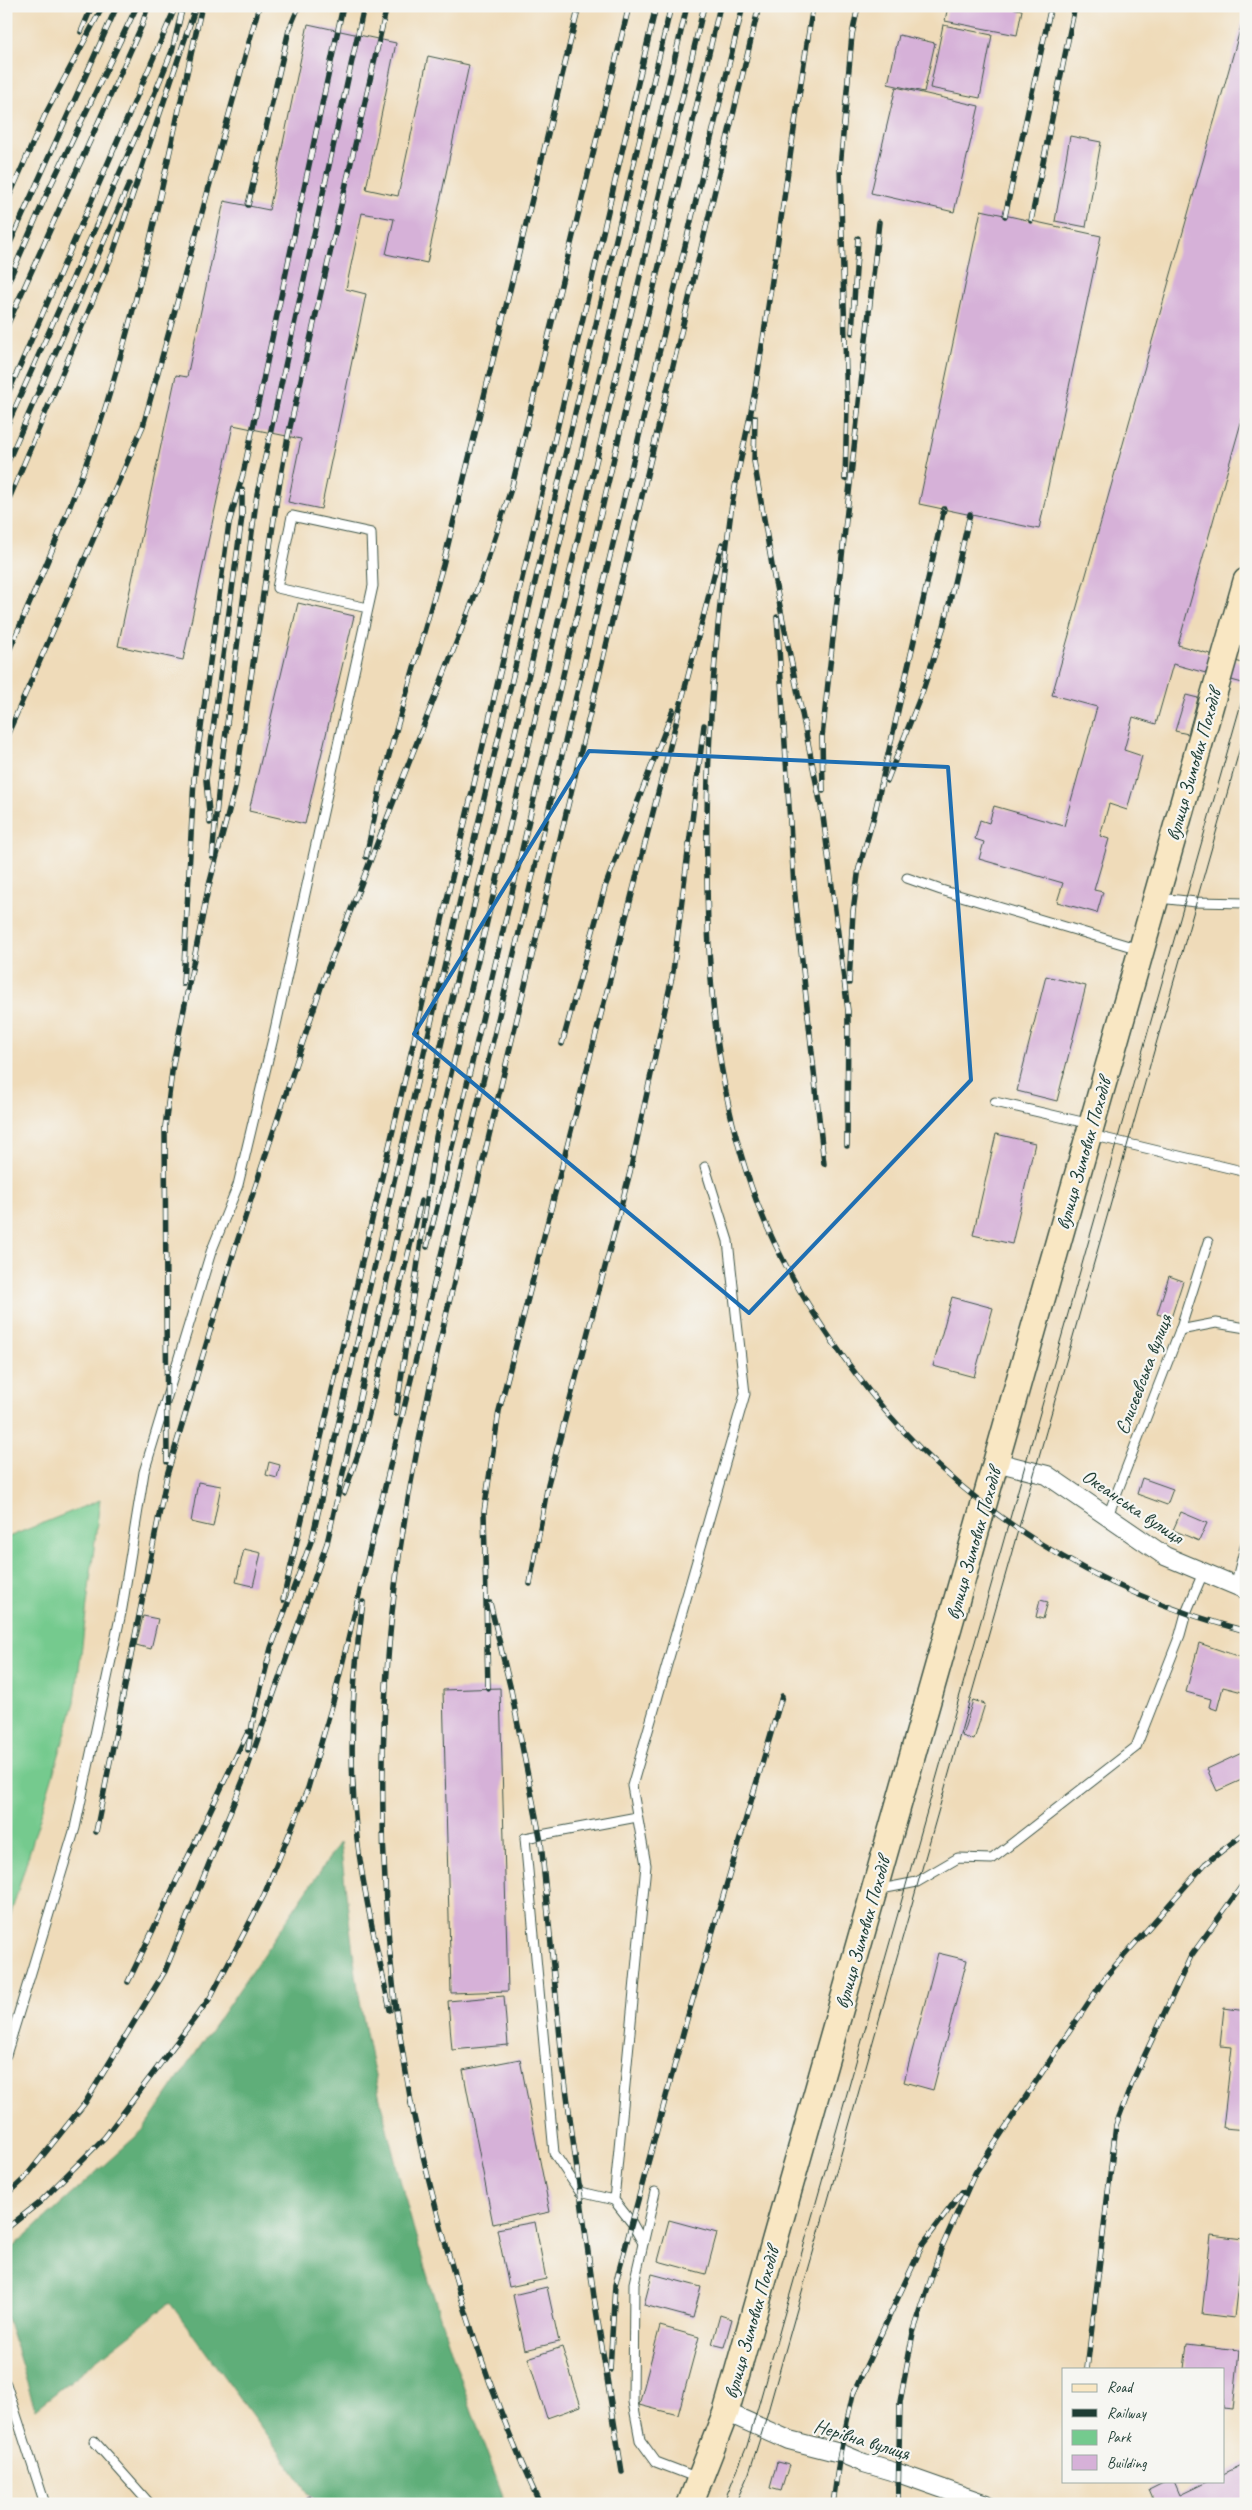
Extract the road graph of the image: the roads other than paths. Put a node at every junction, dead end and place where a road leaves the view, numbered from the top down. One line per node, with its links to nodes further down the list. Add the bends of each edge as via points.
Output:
1 (1246, 581): 4 (main road, вулиця Зимових Походів)
2 (368, 608): 2 (lane, via 373,586 371,533 292,516 278,588); 21 (lane, via 318,844 238,1185 211,1252 144,1472 122,1608 75,1828)
3 (907, 878): 6 (lane)
4 (1156, 897): 5 (lane, via 1196,902); 6 (main road, вулиця Зимових Походів)
5 (1246, 902)
6 (1141, 950): 8 (main road, вулиця Зимових Походів)
7 (995, 1102): 8 (lane)
8 (1090, 1129): 10 (lane); 14 (main road, вулиця Зимових Походів)
9 (705, 1166): 19 (lane, via 728,1241 745,1394 632,1786)
10 (1246, 1172)
11 (1208, 1242): 13 (lane, Єлисєєвська вулиця)
12 (1246, 1328): 13 (lane, via 1216,1323)
13 (1180, 1330): 15 (lane, Єлисєєвська вулиця)
14 (996, 1462): 15 (street, Океанська вулиця, via 1046,1475); 20 (main road, вулиця Зимових Походів)
15 (1107, 1518): 17 (street, Океанська вулиця, via 1166,1556)
16 (1246, 1543): 18 (lane)
17 (1203, 1573): 18 (street, Океанська вулиця); 20 (lane, via 1136,1747 992,1859 958,1858 918,1882)
18 (1240, 1588)
19 (637, 1817): 23 (lane, via 646,1865); 23 (lane, via 525,1838 554,2153 580,2192)
20 (874, 1891): 26 (main road, вулиця Зимових Походів)
21 (6, 2055)
22 (655, 2192): 24 (lane)
23 (614, 2200): 24 (lane)
24 (643, 2243): 28 (lane, via 634,2283 632,2324 633,2402 640,2440 656,2462)
25 (6, 2384): 29 (lane)
26 (726, 2412): 28 (main road, вулиця Зимових Походів); 32 (street, Нерівна вулиця, via 790,2440 840,2453)
27 (94, 2441): 30 (lane)
28 (701, 2479): 31 (main road, вулиця Зимових Походів)
29 (44, 2504)
30 (150, 2504)
31 (690, 2504)
32 (986, 2504)

